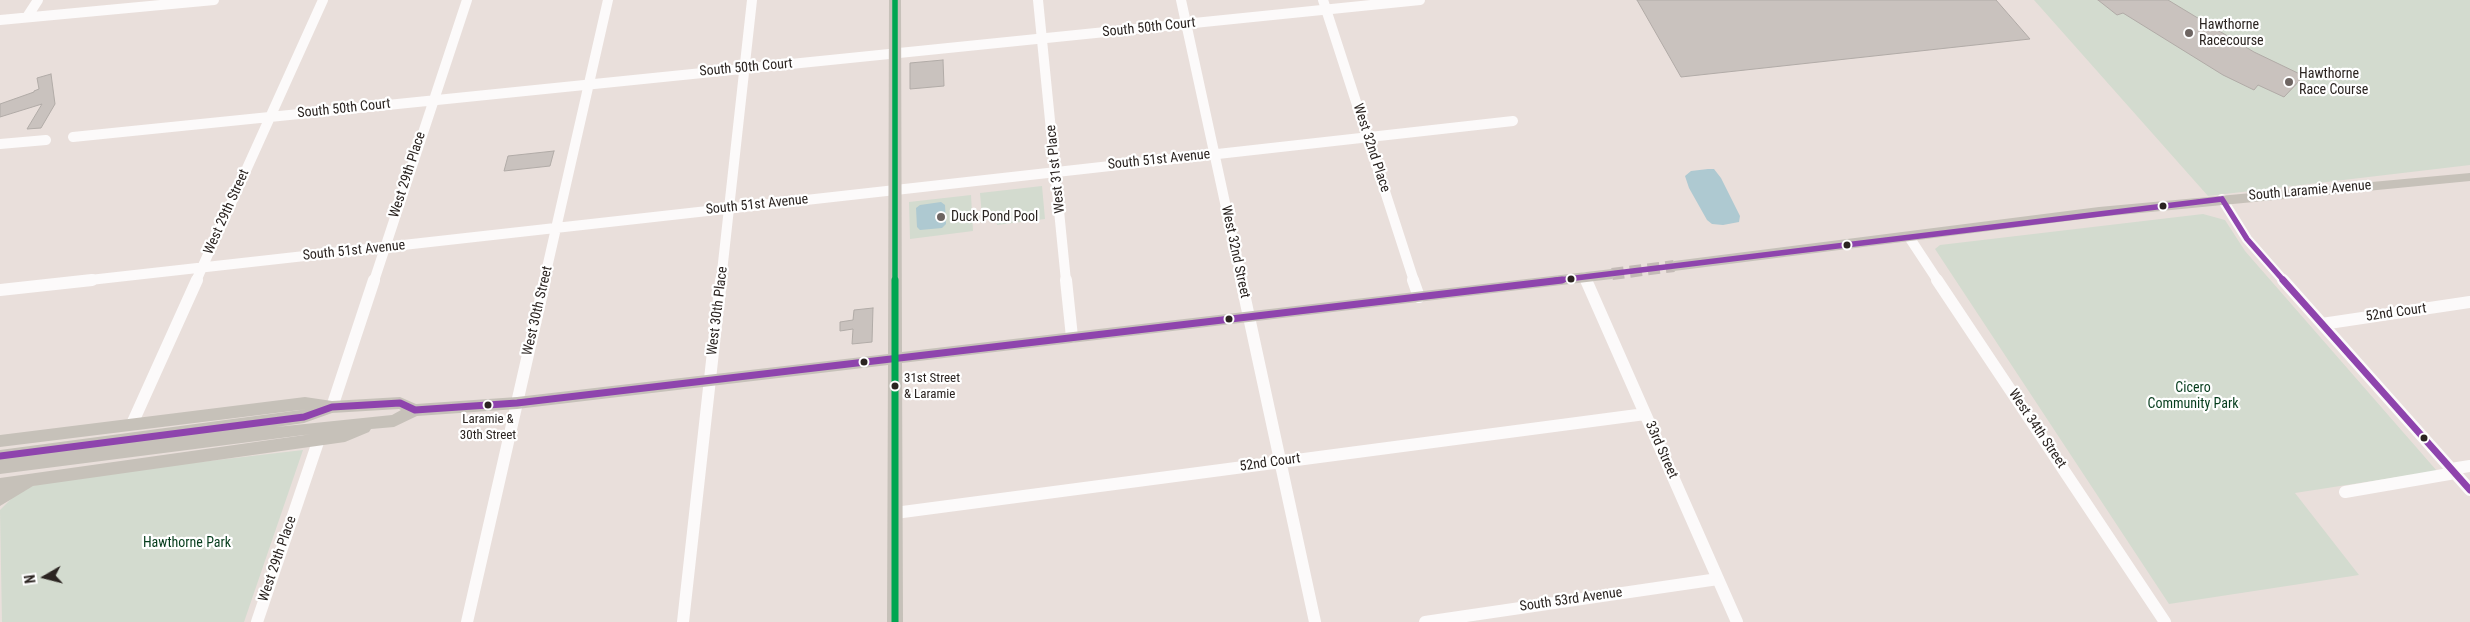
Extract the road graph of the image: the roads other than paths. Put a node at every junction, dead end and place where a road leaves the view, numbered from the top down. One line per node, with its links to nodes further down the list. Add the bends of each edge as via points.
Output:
1 (38, 0): 13 (street)
2 (214, 0): 11 (street)
3 (323, 0): 21 (street, West 29th Street)
4 (467, 0): 20 (street, West 29th Place)
5 (608, 0): 19 (street, West 30th Street)
6 (752, 0): 18 (street, West 30th Place)
7 (896, 0): 17 (main road)
8 (1038, 0): 16 (street, West 31st Place)
9 (1181, 0): 15 (street, West 32nd Street)
10 (1420, 0): 12 (street, South 50th Court)
11 (179, 2): 13 (street)
12 (1324, 5): 15 (street, South 50th Court); 24 (street, West 32nd Place)
13 (27, 17): 14 (street)
14 (0, 20)
15 (1186, 24): 16 (street, South 50th Court); 27 (street, West 32nd Street)
16 (1042, 38): 17 (street, South 50th Court); 28 (street, West 31st Place)
17 (896, 53): 18 (street, South 50th Court); 30 (main road)
18 (745, 69): 19 (street, South 50th Court); 32 (street, West 30th Place)
19 (589, 84): 20 (street, South 50th Court); 33 (street, West 30th Street)
20 (432, 100): 21 (street, South 50th Court); 35 (street, West 29th Place)
21 (270, 117): 23 (street, South 50th Court); 37 (street, West 29th Street)
22 (1513, 121): 24 (street, South 51st Avenue)
23 (72, 137)
24 (1367, 137): 27 (street, South 51st Avenue); 41 (street, West 32nd Place)
25 (46, 140): 26 (street)
26 (0, 144)
27 (1214, 154): 28 (street, South 51st Avenue); 43 (street, West 32nd Street)
28 (1056, 172): 30 (street, South 51st Avenue); 45 (street, West 31st Place)
29 (2470, 177): 31 (main road, South Laramie Avenue)
30 (895, 190): 32 (street, South 51st Avenue); 46 (main road)
31 (2222, 198): 34 (main road, South Laramie Avenue); 44 (street, via 2247,239)
32 (729, 208): 33 (street, South 51st Avenue); 47 (street, West 30th Place)
33 (557, 228): 35 (street, South 51st Avenue); 48 (street, West 30th Street)
34 (1909, 237): 36 (main road, South Laramie Avenue); 75 (street, West 34th Street)
35 (384, 247): 37 (street, South 51st Avenue); 49 (street, West 29th Place)
36 (1674, 266)
37 (202, 268): 40 (street, South 51st Avenue); 52 (street, West 29th Street)
38 (1612, 274): 39 (main road)
39 (1585, 277): 41 (main road); 51 (street, 33rd Street)
40 (0, 290)
41 (1419, 296): 43 (main road)
42 (2470, 302): 44 (street, 52nd Court)
43 (1249, 316): 45 (main road); 57 (street, West 32nd Street)
44 (2322, 324): 60 (street)
45 (1072, 337): 46 (main road)
46 (896, 358): 47 (main road); 66 (main road)
47 (709, 380): 48 (main road); 70 (street, West 30th Place)
48 (516, 403): 50 (main road); 69 (street, West 30th Street)
49 (332, 407): 50 (main road, via 400,403); 52 (main road, via 305,403); 56 (main road, via 304,417)
50 (415, 410): 53 (main road, via 394,421)
51 (1645, 414): 57 (street, 52nd Court); 67 (street, 33rd Street)
52 (132, 424): 55 (main road)
53 (374, 424): 54 (main road, via 345,436); 59 (main road, via 305,429)
54 (319, 440): 61 (main road); 68 (street, West 29th Place)
55 (0, 441)
56 (0, 456)
57 (1281, 462): 66 (street, 52nd Court); 72 (street, West 32nd Street)
58 (2470, 466): 60 (street)
59 (0, 468)
60 (2453, 471): 63 (street); 64 (street)
61 (48, 477): 62 (main road); 65 (main road, via 21,486)
62 (0, 484)
63 (2470, 490)
64 (2345, 492)
65 (0, 499)
66 (895, 513): 71 (main road)
67 (1718, 579): 73 (street, South 53rd Avenue); 74 (street, 33rd Street)
68 (257, 622)
69 (467, 622)
70 (683, 622)
71 (895, 622)
72 (1315, 622)
73 (1424, 622)
74 (1737, 622)
75 (2165, 622)

